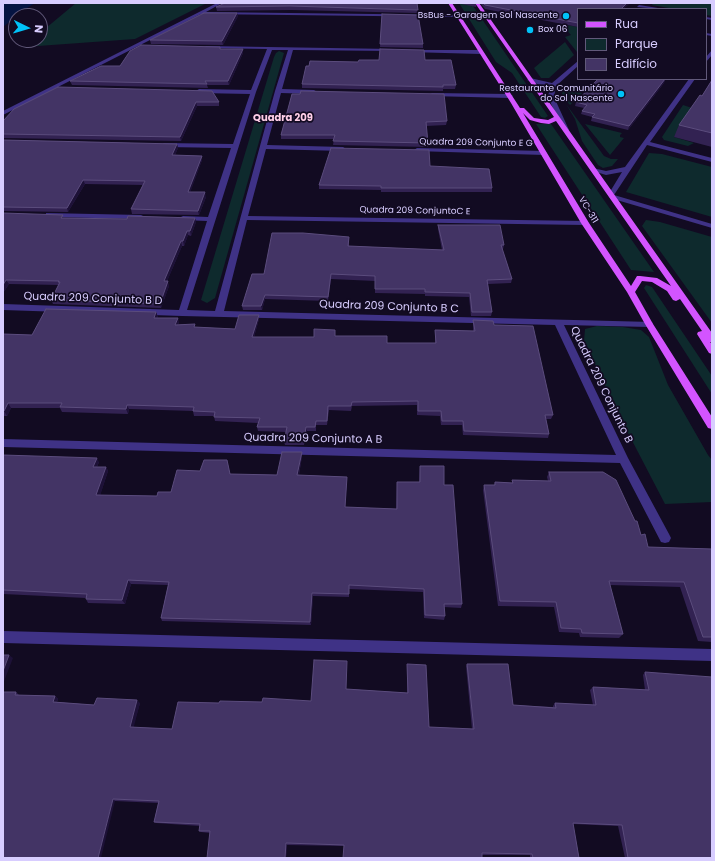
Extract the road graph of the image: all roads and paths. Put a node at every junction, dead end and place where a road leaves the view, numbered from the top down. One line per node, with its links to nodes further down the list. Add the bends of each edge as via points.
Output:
1 (220, 3): 6 (street)
2 (450, 3): 7 (main road, VC-311)
3 (477, 3): 15 (main road)
4 (639, 6): 5 (street)
5 (652, 8)
6 (200, 13): 7 (street); 8 (street)
7 (458, 16): 13 (main road, VC-311)
8 (137, 46): 9 (street); 18 (street)
9 (152, 46)
10 (204, 47): 11 (street)
11 (270, 48): 12 (street); 22 (street)
12 (291, 48): 13 (street); 21 (street)
13 (480, 52): 25 (main road, VC-311)
14 (577, 64): 17 (street)
15 (530, 80): 17 (street); 28 (main road)
16 (691, 80): 30 (street)
17 (553, 85): 29 (street, via 551,97)
18 (52, 88): 19 (street); 27 (street)
19 (68, 88)
20 (191, 91): 22 (street)
21 (278, 91): 23 (street); 33 (street)
22 (253, 92): 32 (street)
23 (317, 92)
24 (425, 95): 25 (street)
25 (510, 96): 26 (main road, VC-311)
26 (514, 103): 28 (main road, via 532,119 549,122); 36 (main road, VC-311)
27 (3, 113)
28 (557, 118): 29 (main road)
29 (566, 131): 38 (main road)
30 (646, 143): 37 (street); 39 (street)
31 (158, 144): 32 (street)
32 (236, 146): 44 (street)
33 (263, 147): 34 (street); 45 (street)
34 (348, 149)
35 (410, 150): 36 (street, Quadra 209 Conjunto E G)
36 (544, 153): 46 (main road, VC-311)
37 (712, 160)
38 (593, 170): 39 (street, via 606,173); 40 (main road)
39 (627, 170): 40 (street)
40 (611, 196): 47 (street); 54 (main road)
41 (42, 214): 42 (street)
42 (149, 217)
43 (172, 218): 44 (street)
44 (211, 218): 50 (street)
45 (245, 218): 46 (street, Quadra 209 ConjuntoC E); 51 (street)
46 (585, 223): 48 (main road, VC-311)
47 (712, 226)
48 (631, 292): 53 (main road, VC-311); 55 (main road, via 640,278 654,280 670,289)
49 (3, 307): 50 (street, Quadra 209 Conjunto B D)
50 (182, 313): 51 (street, Quadra 209 Conjunto B D)
51 (219, 313): 52 (street, Quadra 209 Conjunto B C)
52 (558, 322): 53 (street, Quadra 209 Conjunto B C); 58 (street, Quadra 209 Conjunto B)
53 (649, 324): 56 (main road, VC-311)
54 (712, 340)
55 (712, 351)
56 (712, 425)
57 (3, 443): 58 (street, Quadra 209 Conjunto A B)
58 (623, 458): 59 (street, Quadra 209 Conjunto B)
59 (665, 538)
60 (3, 637): 61 (street)
61 (712, 655)

